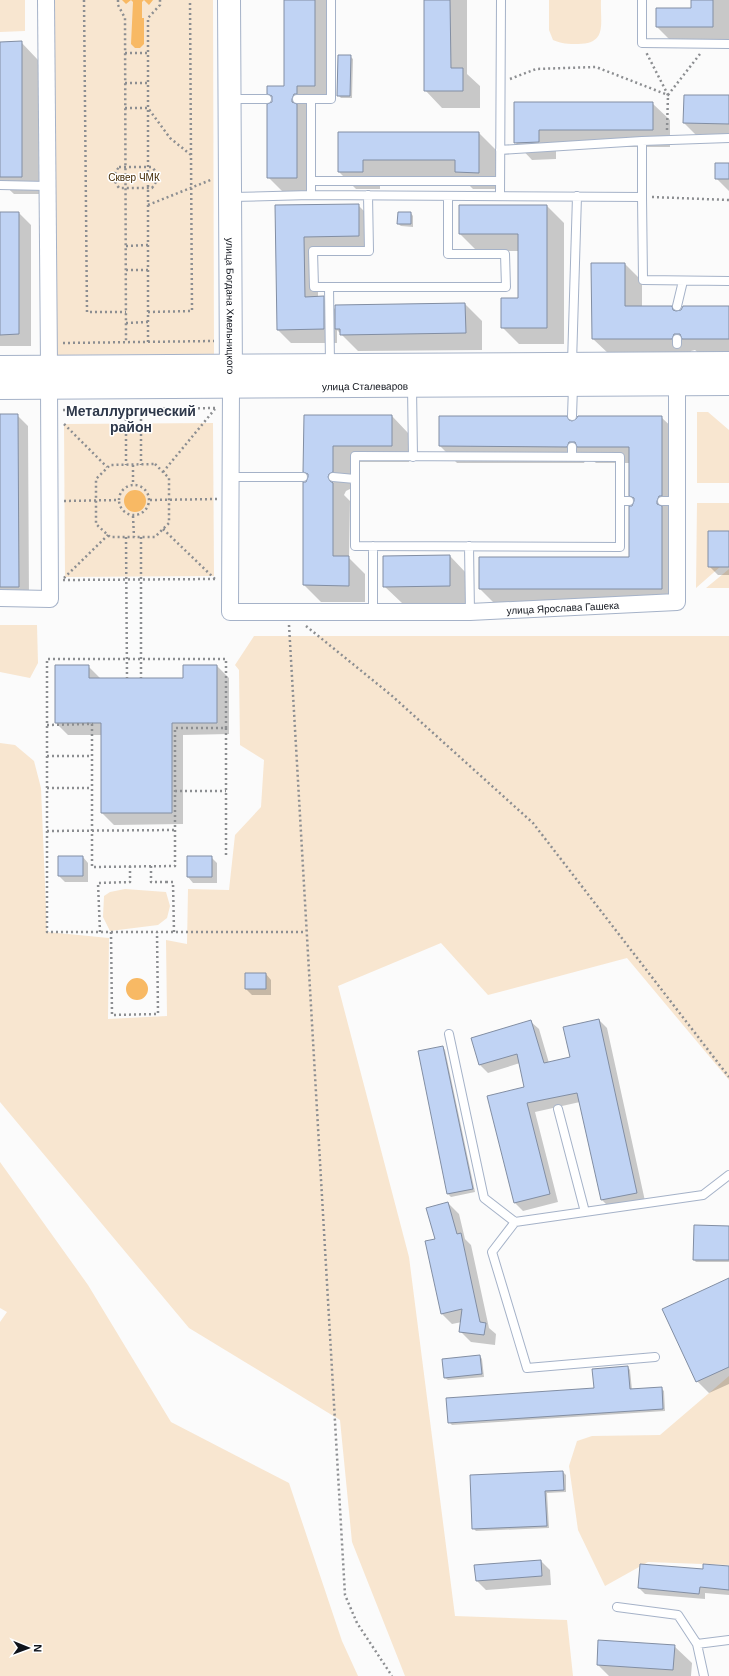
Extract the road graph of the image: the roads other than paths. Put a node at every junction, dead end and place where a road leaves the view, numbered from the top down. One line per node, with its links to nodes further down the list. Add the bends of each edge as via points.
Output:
1 (46, 0): 17 (street)
2 (229, 0): 7 (main road, улица Богдана Хмельницкого)
3 (331, 0): 10 (lane, via 331,99)
4 (501, 0): 13 (lane)
5 (642, 0): 6 (lane, via 642,43)
6 (729, 44)
7 (230, 99): 8 (lane); 18 (main road, улица Богдана Хмельницкого)
8 (267, 99)
9 (297, 99): 10 (lane)
10 (311, 99): 14 (lane)
11 (729, 138): 12 (lane)
12 (642, 141): 13 (lane); 24 (lane)
13 (500, 150): 15 (lane)
14 (311, 181): 15 (lane); 19 (lane)
15 (500, 181): 22 (lane)
16 (0, 185): 17 (lane)
17 (47, 186): 34 (street)
18 (230, 188): 19 (lane); 33 (main road, улица Богдана Хмельницкого)
19 (311, 195): 20 (lane)
20 (368, 196): 21 (lane); 27 (lane, via 369,251 313,251 314,287)
21 (448, 196): 22 (lane); 27 (lane, via 448,254 505,254 506,287)
22 (500, 196): 23 (lane)
23 (577, 196): 24 (lane); 32 (lane)
24 (642, 197): 25 (lane, via 643,280)
25 (683, 281): 26 (lane); 28 (lane)
26 (729, 281)
27 (329, 287): 30 (lane)
28 (677, 306)
29 (729, 363): 32 (main road, улица Сталеваров)
30 (330, 365): 32 (main road, улица Сталеваров); 33 (main road, улица Сталеваров)
31 (0, 367): 34 (main road, улица Сталеваров)
32 (572, 374): 35 (main road, улица Сталеваров); 37 (main road, улица Сталеваров); 39 (lane)
33 (231, 376): 34 (main road, улица Сталеваров); 37 (main road, улица Сталеваров); 43 (street, улица Богдана Хмельницкого)
34 (49, 377): 38 (main road, улица Сталеваров); 51 (street, via 50,599)
35 (677, 384): 36 (main road, улица Сталеваров); 54 (street, улица Ярослава Гашека, via 669,501 677,602)
36 (729, 384)
37 (412, 385): 41 (lane)
38 (0, 388)
39 (572, 416)
40 (572, 447): 42 (lane)
41 (413, 457): 42 (lane); 46 (lane, via 355,456)
42 (572, 457): 47 (lane, via 620,457)
43 (230, 477): 44 (lane); 52 (street, улица Богдана Хмельницкого, via 223,499)
44 (303, 477)
45 (333, 477): 46 (lane)
46 (355, 479): 49 (lane, via 355,546)
47 (620, 501): 48 (lane); 50 (lane, via 620,546)
48 (629, 501)
49 (373, 546): 50 (lane); 53 (lane)
50 (469, 546): 54 (lane)
51 (0, 598)
52 (230, 612): 53 (street, улица Ярослава Гашека)
53 (373, 612): 54 (street, улица Ярослава Гашека)
54 (470, 612)
55 (449, 1034): 59 (lane, via 484,1198)
56 (558, 1109): 58 (lane)
57 (729, 1176): 58 (lane, via 704,1195)
58 (585, 1212): 59 (lane)
59 (516, 1222): 60 (lane, via 492,1252 527,1368)
60 (655, 1357)
61 (617, 1607): 63 (lane, via 678,1615)
62 (729, 1640): 63 (lane)
63 (697, 1644): 64 (lane)
64 (704, 1676)

